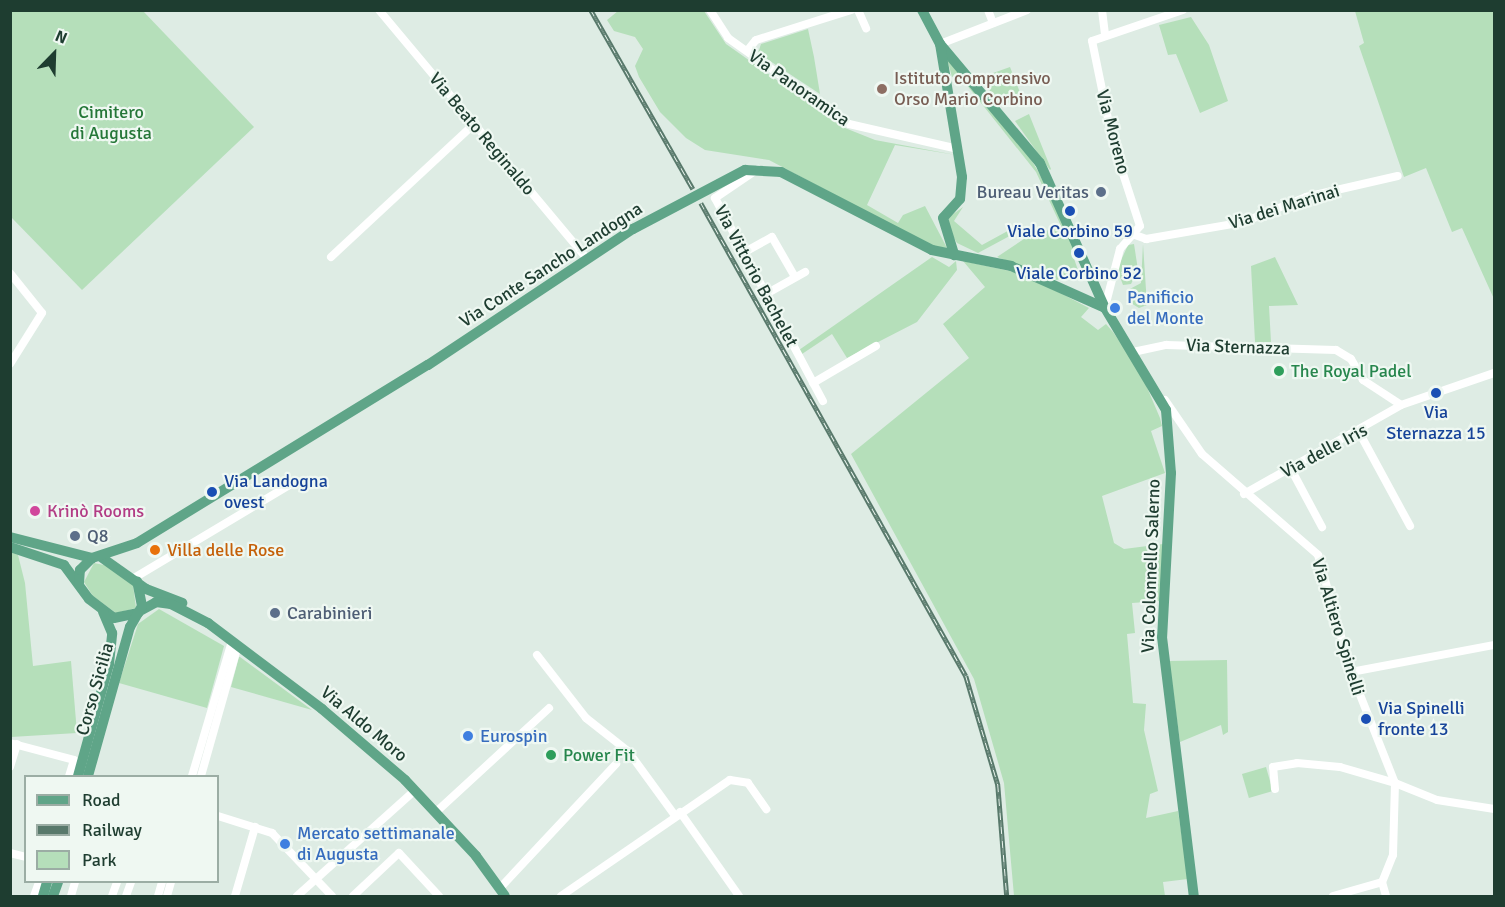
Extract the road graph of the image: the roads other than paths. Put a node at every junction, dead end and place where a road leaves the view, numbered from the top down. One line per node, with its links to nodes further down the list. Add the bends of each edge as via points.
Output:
1 (379, 10): 15 (street, Via Beato Reginaldo)
2 (710, 10): 14 (street, Via Panoramica, via 728,38)
3 (851, 10): 14 (street, via 756,40)
4 (858, 10): 11 (street)
5 (922, 10): 13 (main road)
6 (988, 10): 10 (street)
7 (1027, 10): 10 (street)
8 (1102, 10): 12 (street)
9 (1179, 11): 12 (street)
10 (993, 23): 13 (street)
11 (866, 28)
12 (1105, 34): 21 (street, Via Moreno, via 1091,45 1113,143 1140,226)
13 (940, 44): 16 (main road); 29 (main road, via 1040,163)
14 (747, 51): 17 (street, Via Panoramica, via 849,124)
15 (475, 123): 24 (street); 25 (street, Via Beato Reginaldo)
16 (957, 131): 17 (street); 18 (main road)
17 (940, 147): 18 (street, Via Panoramica)
18 (958, 149): 23 (main road, via 960,199 942,218)
19 (758, 169): 22 (street, Via Vittorio Bachelet, via 715,198); 23 (main road, Via Conte Sancho Landogna, via 798,178 932,250); 25 (main road, Via Conte Sancho Landogna, via 726,176)
20 (1398, 177): 21 (street, Via dei Marinai, via 1299,199 1244,222 1146,239)
21 (1135, 235): 29 (street, via 1120,249)
22 (743, 253): 28 (street, via 772,237); 30 (street, Via Vittorio Bachelet)
23 (954, 255): 31 (main road, Via Conte Sancho Landogna, via 1011,266)
24 (331, 257)
25 (586, 258): 49 (main road, Via Conte Sancho Landogna, via 436,360)
26 (805, 272): 28 (street)
27 (10, 273): 34 (street, via 42,313 40,324)
28 (795, 277): 30 (street)
29 (1105, 292): 31 (main road)
30 (765, 294): 36 (street, Via Vittorio Bachelet)
31 (1104, 308): 33 (main road, Via Colonnello Salerno)
32 (876, 346): 36 (street)
33 (1133, 352): 37 (main road, Via Colonnello Salerno); 39 (street, Via Sternazza, via 1166,345 1336,350 1345,353 1363,381)
34 (10, 364)
35 (1494, 373): 39 (street)
36 (813, 383): 38 (street, Via Vittorio Bachelet)
37 (1157, 390): 40 (street, Via Altiero Spinelli); 41 (main road, Via Colonnello Salerno)
38 (824, 401)
39 (1401, 405): 42 (street, Via delle Iris)
40 (1179, 418): 41 (street); 45 (street, Via Altiero Spinelli, via 1202,454)
41 (1168, 425): 92 (main road, Via Colonnello Salerno, via 1162,637)
42 (1359, 432): 43 (street, Via delle Iris); 46 (street)
43 (1291, 469): 45 (street, Via delle Iris); 47 (street)
44 (291, 484): 53 (street)
45 (1244, 494): 61 (street, Via Altiero Spinelli, via 1299,534 1318,555)
46 (1410, 526)
47 (1322, 527)
48 (10, 537): 51 (main road)
49 (137, 543): 51 (main road, Via Conte Sancho Landogna); 52 (main road, via 126,553)
50 (10, 547): 54 (main road, via 64,565)
51 (96, 557): 52 (main road); 54 (main road, via 80,570)
52 (125, 569): 53 (main road)
53 (136, 580): 56 (main road, via 143,593); 57 (main road, via 187,605)
54 (79, 583): 55 (main road)
55 (103, 612): 56 (main road, via 120,619); 67 (main road, Corso Sicilia, via 112,633 109,664)
56 (139, 612): 57 (main road, via 164,602); 68 (main road, Corso Sicilia, via 130,627)
57 (208, 623): 58 (main road, Via Aldo Moro)
58 (235, 643): 69 (street); 70 (street); 73 (main road, Via Aldo Moro, via 376,752)
59 (1494, 645): 61 (street)
60 (537, 655): 77 (street, via 586,718 628,751)
61 (1351, 672): 71 (street, Via Altiero Spinelli)
62 (549, 708): 76 (street)
63 (14, 743): 65 (street); 66 (street, via 74,760)
64 (616, 764): 83 (street)
65 (10, 767)
66 (70, 775)
67 (79, 775)
68 (89, 775)
69 (193, 775)
70 (202, 775)
71 (1395, 783): 72 (street, via 1297,763 1273,767); 75 (street, via 1437,801); 81 (street, via 1393,855)
72 (1275, 789)
73 (414, 791): 76 (main road, Via Aldo Moro); 80 (street)
74 (766, 809): 77 (street, via 748,783 735,778)
75 (1494, 809)
76 (435, 813): 83 (main road, Via Aldo Moro)
77 (677, 813): 90 (street); 91 (street)
78 (219, 816): 79 (street)
79 (255, 827): 80 (street, via 281,841); 85 (street)
80 (316, 879): 86 (street); 87 (street)
81 (1382, 882): 93 (street); 94 (street)
82 (45, 888): 84 (street)
83 (503, 892)
84 (34, 897)
85 (235, 897)
86 (297, 897)
87 (332, 897)
88 (353, 897): 89 (street, via 399,854)
89 (440, 897)
90 (561, 897)
91 (739, 897)
92 (1194, 897)
93 (1333, 897)
94 (1386, 897)

